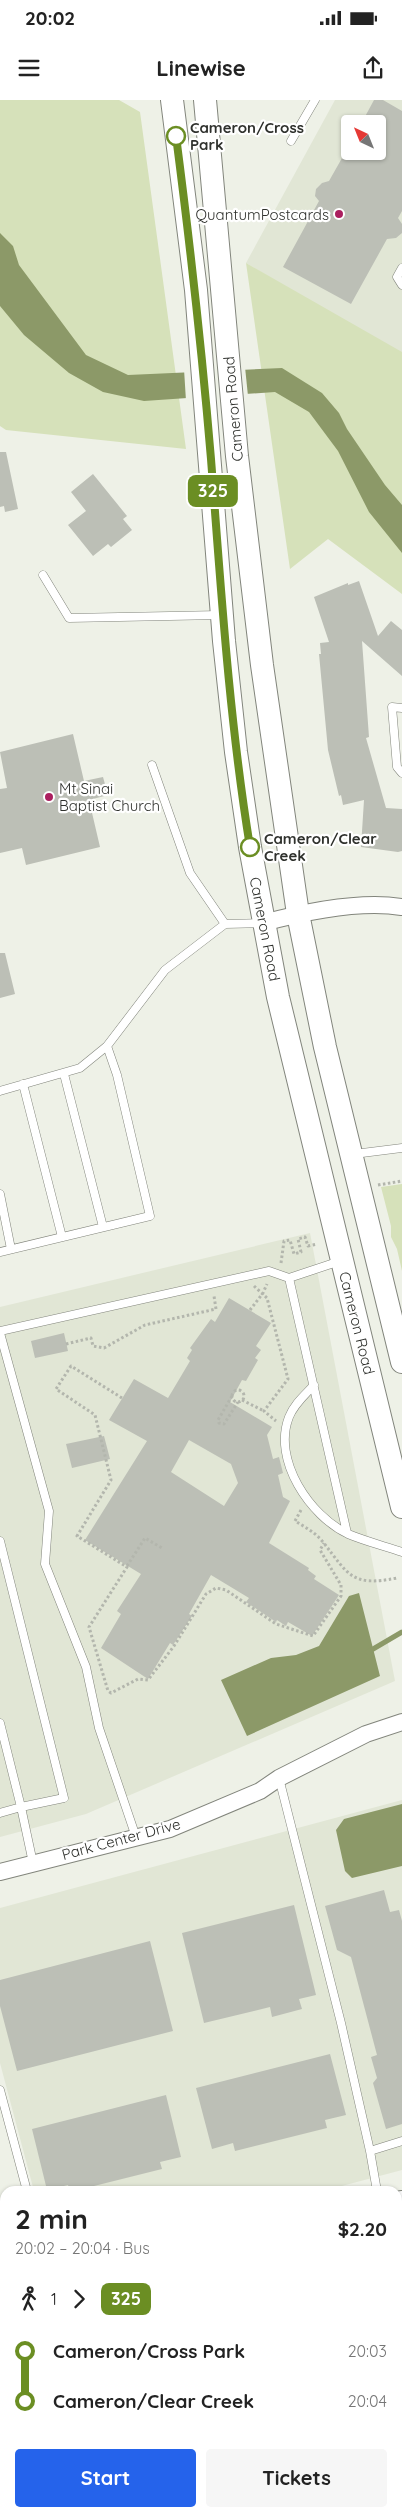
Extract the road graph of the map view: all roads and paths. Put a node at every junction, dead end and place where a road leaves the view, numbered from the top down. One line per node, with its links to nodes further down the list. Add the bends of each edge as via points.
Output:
1 (172, 100): 8 (main road, Cameron Road, via 196,290)
2 (206, 100): 13 (main road, Cameron Road, via 237,456 262,666)
3 (315, 100): 4 (lane)
4 (291, 142)
5 (402, 268): 6 (lane, via 397,277)
6 (402, 285)
7 (43, 575): 8 (lane, via 69,618)
8 (222, 615): 14 (main road, Cameron Road, via 236,752)
9 (402, 708): 11 (lane, via 392,707 396,767)
10 (152, 765): 15 (lane, via 190,873)
11 (402, 773)
12 (402, 907): 13 (street, via 384,904)
13 (298, 914): 14 (street); 21 (main road, Cameron Road, via 310,982)
14 (263, 923): 15 (lane); 30 (main road, Cameron Road)
15 (225, 924): 16 (lane, via 165,970)
16 (107, 1046): 17 (lane, via 80,1068); 25 (lane, via 117,1075 150,1216)
17 (64, 1074): 18 (lane); 25 (lane)
18 (23, 1084): 19 (lane); 26 (lane)
19 (0, 1090)
20 (402, 1148): 21 (lane)
21 (351, 1154): 40 (main road, Cameron Road)
22 (402, 1182): 23 (path)
23 (377, 1185)
24 (0, 1194): 28 (lane)
25 (103, 1227): 26 (lane)
26 (62, 1237): 28 (lane)
27 (317, 1244): 31 (path, via 308,1246 305,1237 298,1239 301,1252 294,1254 290,1240 284,1242)
28 (11, 1249): 29 (lane)
29 (0, 1252)
30 (342, 1260): 32 (lane); 49 (main road, Cameron Road)
31 (281, 1263)
32 (290, 1278): 38 (lane, via 269,1271); 41 (lane)
33 (268, 1284): 35 (path)
34 (246, 1288): 35 (path, via 254,1286)
35 (263, 1293): 37 (path); 46 (path, via 288,1380)
36 (222, 1294): 39 (path, via 214,1295 216,1308 145,1325 104,1348 93,1346 91,1338)
37 (250, 1310)
38 (0, 1332): 62 (lane, via 49,1512 45,1564 86,1667 100,1728)
39 (66, 1344)
40 (402, 1359)
41 (314, 1385): 50 (lane); 50 (lane, via 288,1418 284,1439 296,1484 303,1495)
42 (232, 1396): 44 (path, via 241,1390); 45 (path); 45 (path, via 218,1422 224,1424)
43 (122, 1398): 55 (path, via 71,1366 56,1389 95,1415 111,1480 77,1536)
44 (242, 1400): 45 (path); 46 (path)
45 (238, 1402)
46 (264, 1411): 47 (path, via 276,1420)
47 (275, 1426)
48 (298, 1504): 52 (path, via 302,1509 295,1521)
49 (402, 1507)
50 (346, 1533): 54 (lane)
51 (0, 1541): 60 (lane, via 64,1798)
52 (324, 1542): 55 (path, via 320,1550 340,1585 341,1596 313,1636 276,1624 226,1590 216,1588 206,1594 174,1646 148,1680 138,1679 111,1693 89,1627); 56 (path, via 335,1560 352,1577 373,1581)
53 (162, 1548): 55 (path, via 145,1538)
54 (402, 1552)
55 (127, 1566)
56 (397, 1578)
57 (402, 1722): 59 (street, Park Center Drive, via 366,1734)
58 (0, 1723): 60 (lane)
59 (279, 1778): 62 (street, Park Center Drive, via 260,1791 170,1828); 67 (lane)
60 (21, 1807): 61 (lane); 63 (lane)
61 (0, 1813)
62 (136, 1837): 63 (street, Park Center Drive)
63 (33, 1863): 64 (street, Park Center Drive)
64 (0, 1872)
65 (0, 2090): 68 (lane)
66 (402, 2141): 67 (lane)
67 (370, 2151): 69 (lane)
68 (26, 2186)
69 (376, 2186)

